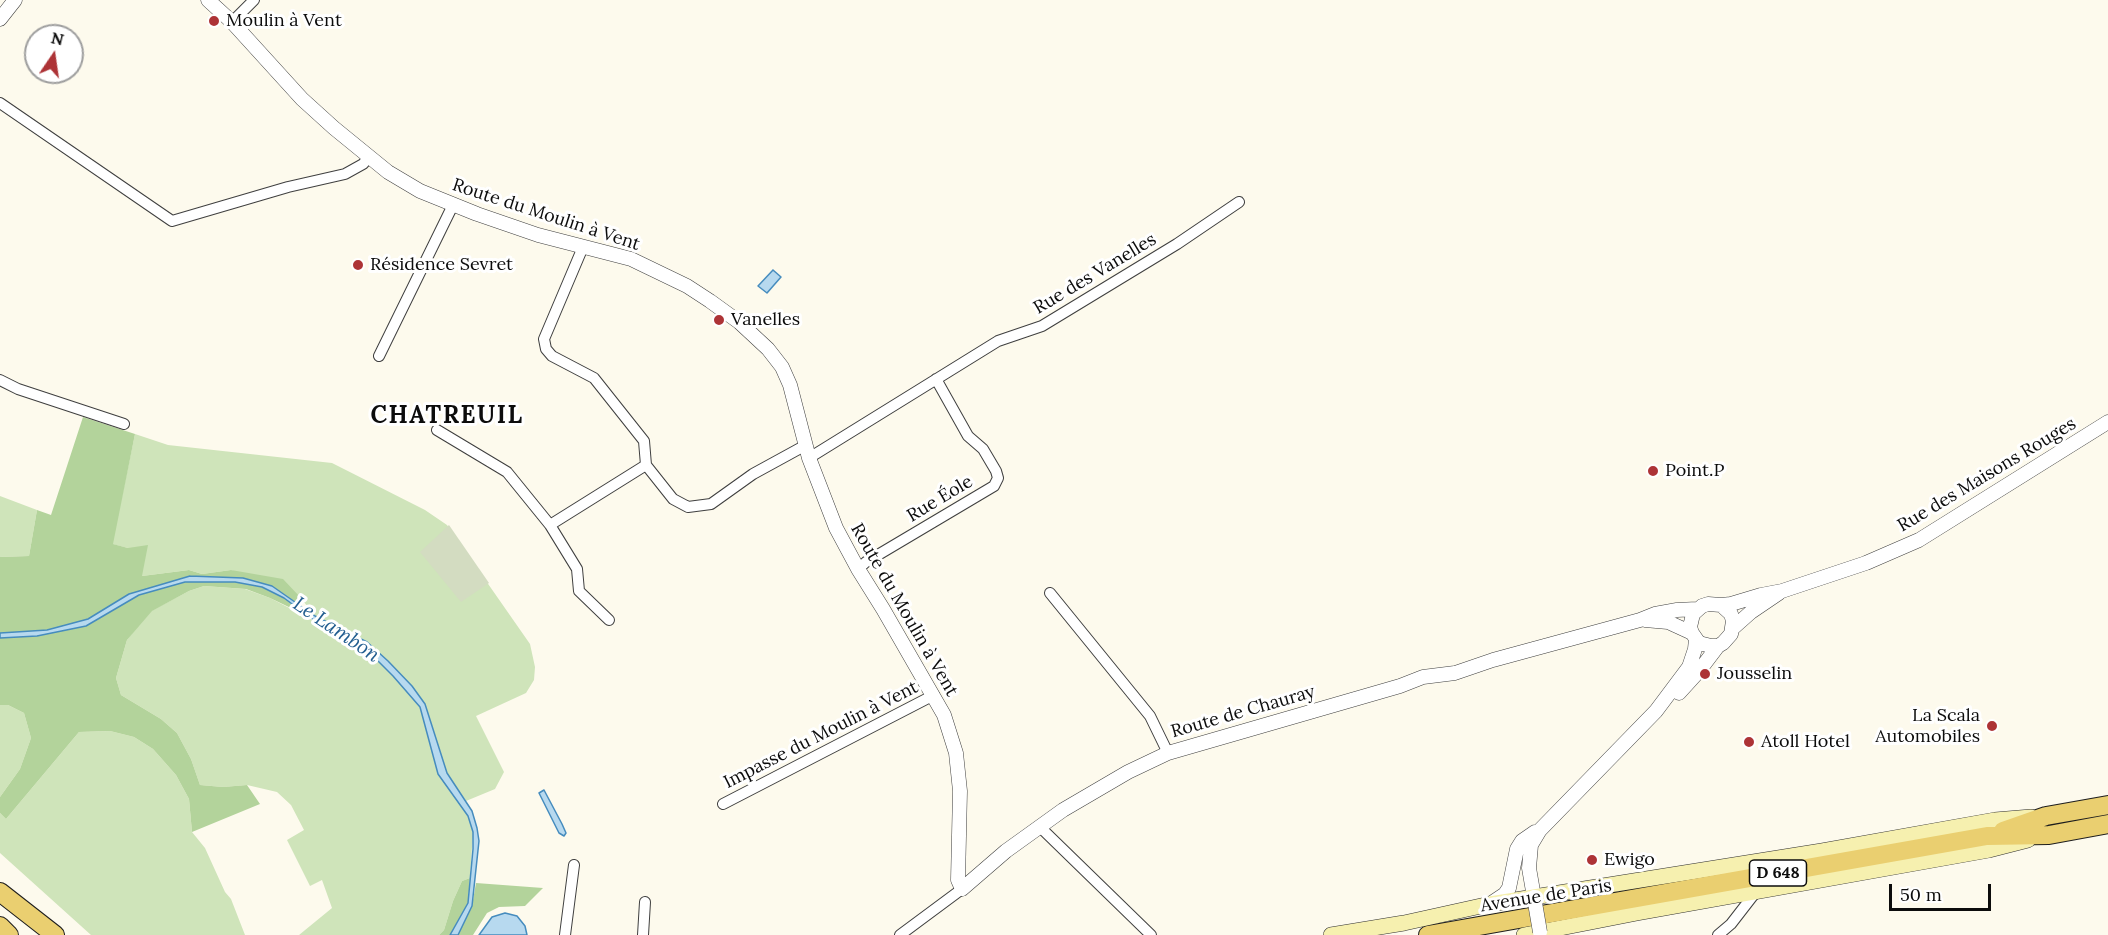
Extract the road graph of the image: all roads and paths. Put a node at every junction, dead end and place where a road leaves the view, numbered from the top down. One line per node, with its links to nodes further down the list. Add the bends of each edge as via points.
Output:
1 (15, 0): 4 (street)
2 (208, 0): 5 (street, Route du Moulin à Vent)
3 (254, 0): 5 (street)
4 (0, 19)
5 (232, 22): 7 (street, Route du Moulin à Vent, via 302,99)
6 (0, 103): 7 (street, via 172,221 345,174)
7 (369, 157): 9 (street, Route du Moulin à Vent, via 420,191)
8 (1239, 202): 12 (street, Rue des Vanelles, via 1042,326 998,341)
9 (453, 205): 10 (street, Route du Moulin à Vent); 11 (street)
10 (583, 247): 17 (street, Route du Moulin à Vent, via 631,259 687,286 739,322 782,367); 18 (street, via 544,339 546,349 594,378 644,441)
11 (379, 356)
12 (936, 379): 17 (street, Rue des Vanelles); 20 (street, Rue Éole, via 968,436 983,449 998,478 994,486)
13 (0, 380): 15 (street)
14 (2108, 422): 21 (street, Rue des Maisons Rouges, via 1919,540 1866,563)
15 (124, 424)
16 (436, 430): 19 (street, via 507,472)
17 (808, 451): 18 (street, Rue des Vanelles, via 753,474 711,504 688,507 673,499); 20 (street, Route du Moulin à Vent, via 836,528)
18 (646, 465): 19 (street)
19 (550, 525): 25 (street, via 577,569 579,591)
20 (858, 569): 30 (street, Route du Moulin à Vent)
21 (1782, 591): 23 (street, Rue des Maisons Rouges); 27 (street, Rue des Maisons Rouges)
22 (1050, 593): 32 (street, via 1150,716)
23 (1721, 605): 24 (street, via 1708,604); 27 (street, via 1731,614)
24 (1697, 609): 26 (street, Route de Chauray, via 1668,611); 28 (street, via 1691,620)
25 (609, 620)
26 (1640, 620): 28 (street, Route de Chauray, via 1668,622); 32 (street, Route de Chauray, via 1455,673 1423,677)
27 (1733, 628): 29 (street, via 1728,639)
28 (1694, 636): 29 (street, via 1704,645); 31 (street, via 1689,667)
29 (1718, 646): 31 (street, via 1675,697)
30 (933, 695): 33 (street, Impasse du Moulin à Vent); 42 (street, Route du Moulin à Vent, via 956,753 960,791 958,880)
31 (1656, 711): 38 (street)
32 (1168, 753): 37 (street, Route de Chauray, via 1128,772)
33 (723, 804)
34 (2108, 805): 35 (main road, Avenue de Paris / D 648)
35 (2046, 816): 40 (main road, Avenue de Paris / D 648); 45 (main road, Avenue de Paris, via 1995,820)
36 (2108, 824): 39 (main road, Avenue de Paris / D 648)
37 (1040, 826): 42 (street, Route de Chauray); 56 (street)
38 (1540, 830): 45 (street, via 1529,854); 47 (street, via 1522,841 1509,888)
39 (2049, 835): 40 (main road, Avenue de Paris / D 648); 43 (main road, Avenue de Paris, via 1989,850)
40 (1987, 836): 58 (main road, Avenue de Paris / D 648)
41 (574, 866): 53 (street)
42 (962, 889): 55 (street, Route de Chauray)
43 (1755, 892): 49 (main road, Avenue de Paris); 59 (street)
44 (0, 894): 51 (main road); 52 (main road)
45 (1534, 897): 47 (main road, Avenue de Paris); 49 (street, bridge)
46 (645, 902): 54 (street)
47 (1490, 904): 57 (main road, Avenue de Paris)
48 (0, 926): 50 (main road)
49 (1532, 934)
50 (9, 935)
51 (40, 935)
52 (55, 935)
53 (565, 935)
54 (643, 935)
55 (900, 935)
56 (1151, 935)
57 (1331, 935)
58 (1428, 935)
59 (1718, 935)

